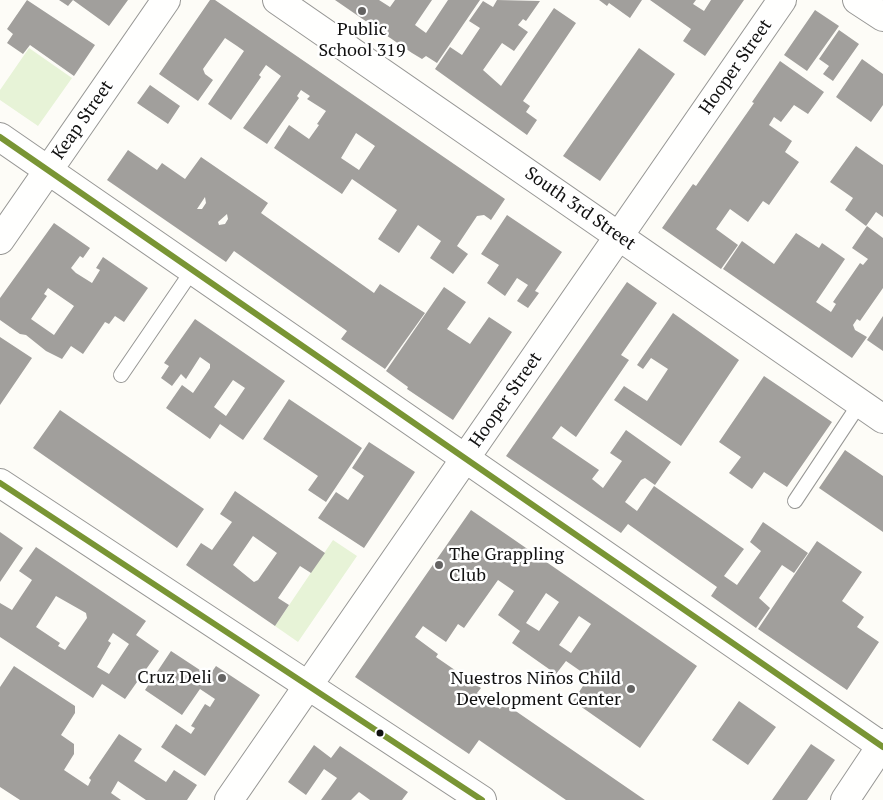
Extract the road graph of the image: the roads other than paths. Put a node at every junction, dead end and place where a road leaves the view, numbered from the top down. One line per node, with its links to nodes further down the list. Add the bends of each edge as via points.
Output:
1 (166, 0): 7 (street, Keap Street)
2 (277, 0): 8 (street, South 3rd Street)
3 (782, 0): 8 (street, Hooper Street)
4 (857, 0): 5 (street)
5 (883, 17)
6 (0, 137): 7 (street)
7 (47, 170): 9 (street, Keap Street); 10 (street)
8 (619, 236): 12 (street, South 3rd Street); 14 (street, Hooper Street)
9 (0, 240)
10 (192, 271): 11 (lane); 14 (street)
11 (121, 375)
12 (860, 403): 13 (street, South 3rd Street); 16 (lane)
13 (883, 419)
14 (465, 458): 17 (street, Hooper Street); 18 (street)
15 (0, 483): 17 (street)
16 (795, 501)
17 (308, 685): 19 (street, Hooper Street); 20 (street)
18 (882, 745): 21 (street)
19 (229, 800)
20 (482, 800)
21 (845, 800)

